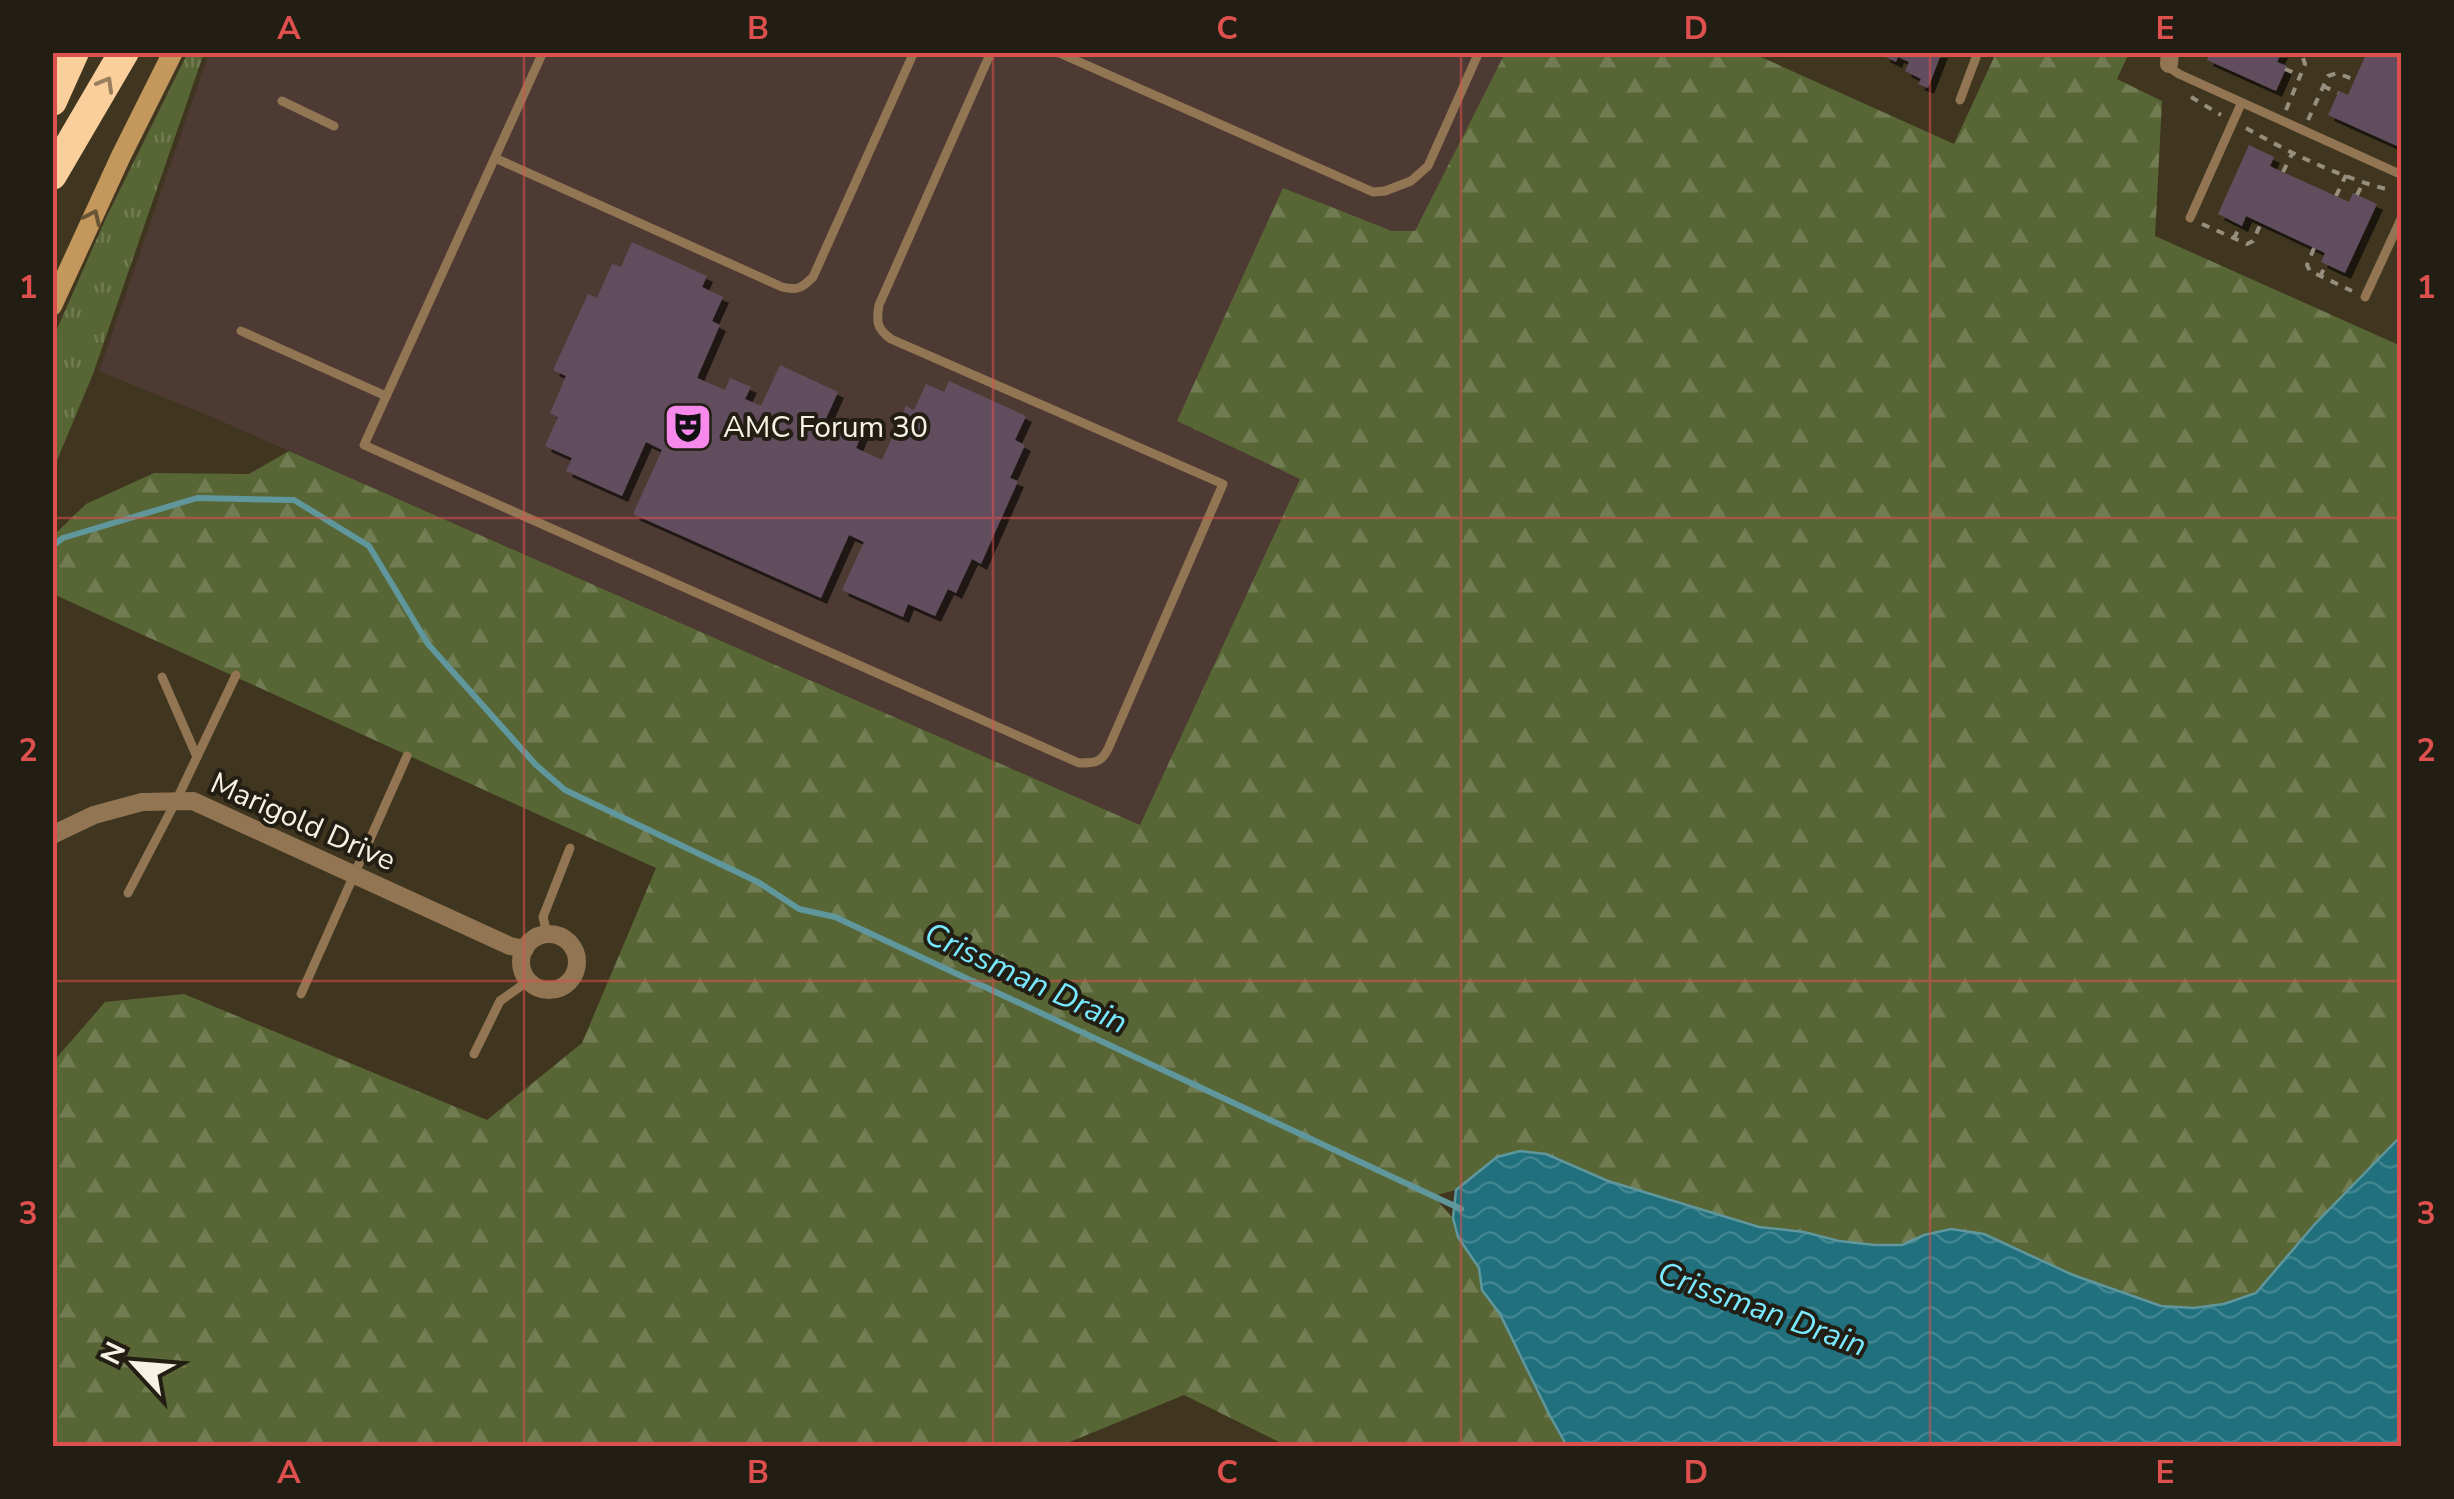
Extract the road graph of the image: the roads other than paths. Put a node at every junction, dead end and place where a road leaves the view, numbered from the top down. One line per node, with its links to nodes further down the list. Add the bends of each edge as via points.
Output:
1 (74, 52): 12 (highway)
2 (124, 52): 17 (highway, one-way to 2)
3 (173, 52): 22 (street, one-way to 3)
4 (543, 52): 16 (lane)
5 (914, 52): 16 (lane, via 813,277 795,290)
6 (991, 52): 24 (lane, via 880,305 879,330 1222,484 1103,759 1079,763 364,445)
7 (1057, 52): 8 (lane, via 1373,192 1411,181 1428,166)
8 (1479, 52)
9 (1978, 52): 11 (lane)
10 (2170, 58): 14 (lane, via 2172,70)
11 (1960, 100)
12 (52, 101)
13 (282, 101): 15 (lane)
14 (2242, 104): 18 (lane); 20 (lane)
15 (334, 126)
16 (495, 158): 24 (lane)
17 (52, 175)
18 (2402, 176)
19 (2402, 217): 21 (lane)
20 (2194, 220)
21 (2361, 295)
22 (52, 306)
23 (241, 331): 24 (lane)
24 (386, 396)
25 (236, 675): 28 (lane)
26 (162, 677): 28 (lane)
27 (407, 756): 32 (lane)
28 (198, 757): 29 (lane)
29 (176, 801): 30 (street, Marigold Drive, via 142,802); 32 (street, Marigold Drive, via 193,801); 33 (lane)
30 (52, 835)
31 (570, 848): 34 (lane, via 544,916)
32 (354, 874): 35 (street, Marigold Drive); 37 (lane)
33 (128, 893)
34 (547, 934): 35 (street); 36 (street, via 566,940 576,968 556,989)
35 (524, 949): 36 (street)
36 (528, 981): 38 (lane, via 500,1001)
37 (301, 994)
38 (474, 1054)

